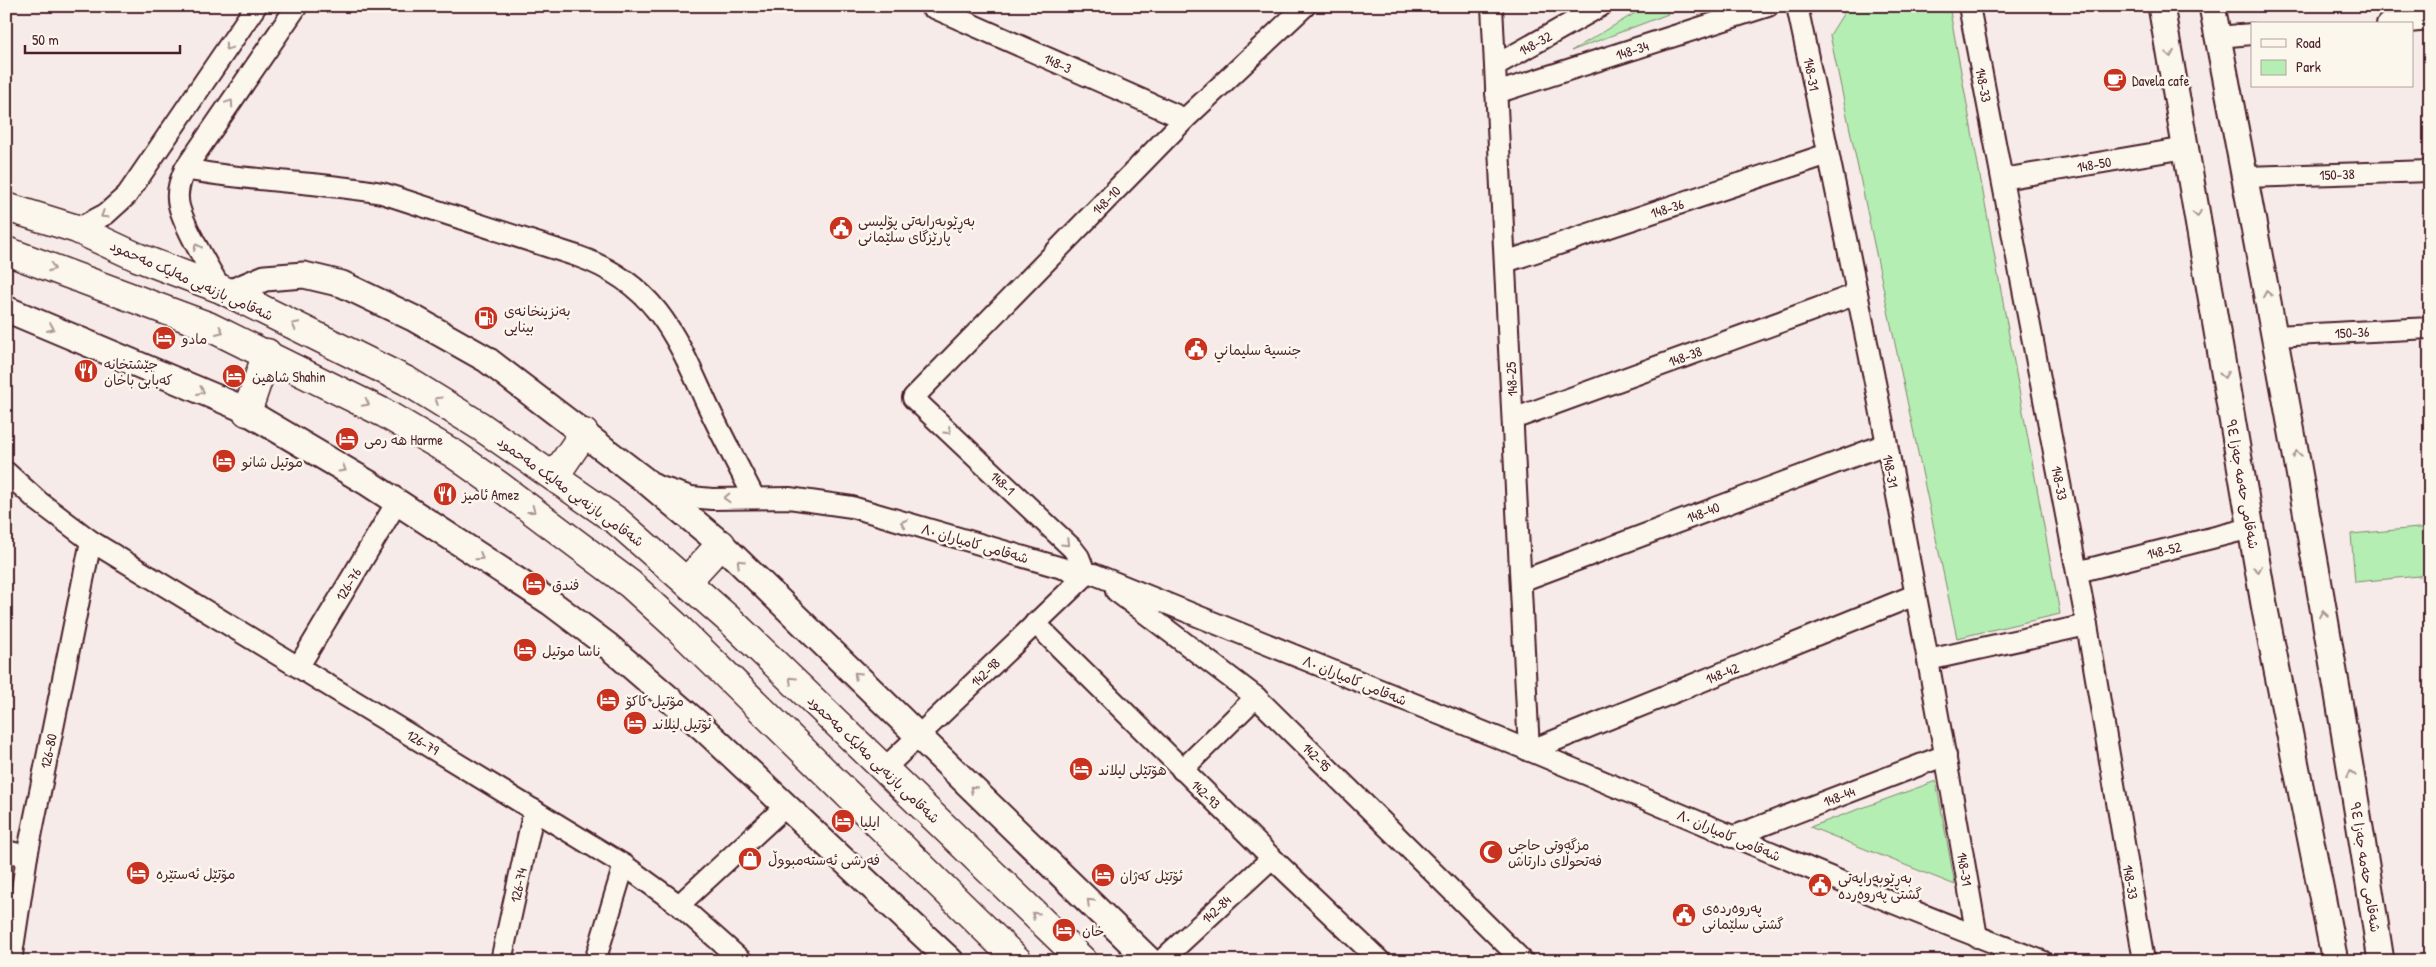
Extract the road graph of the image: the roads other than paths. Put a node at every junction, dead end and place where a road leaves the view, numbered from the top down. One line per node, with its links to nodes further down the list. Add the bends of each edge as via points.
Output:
1 (256, 6): 27 (street, one-way to 27, via 127,195 106,214)
2 (296, 6): 21 (street, one-way to 2)
3 (1305, 6): 18 (street, 148-10)
4 (1492, 6): 16 (street, 148-25)
5 (1601, 6): 16 (street, 148-32)
6 (1768, 6): 17 (street, 148-34)
7 (1798, 6): 20 (street, 148-31)
8 (1969, 6): 24 (street, 148-33)
9 (2162, 6): 19 (main road, شەقامی حەمە جەزا ٩٤, one-way to 19)
10 (2212, 6): 15 (main road, شەقامی حەمە جەزا ٩٤)
11 (935, 7): 18 (street, 148-3)
12 (2430, 20): 13 (street)
13 (2408, 22)
14 (2251, 34): 15 (street)
15 (2218, 37): 23 (main road, شەقامی حەمە جەزا ٩٤)
16 (1496, 65): 17 (street, 148-25)
17 (1496, 93): 29 (street, 148-25)
18 (1185, 119): 36 (street, 148-10)
19 (2186, 148): 24 (street, 148-50); 46 (main road, شەقامی حەمە جەزا ٩٤, one-way to 46)
20 (1828, 154): 29 (street, 148-36); 31 (street, 148-31)
21 (185, 169): 30 (street, one-way to 21, via 201,255 178,201 178,186); 44 (street, via 220,176 382,193 577,256 604,268 648,300 672,331)
22 (2430, 171): 23 (street, 150-38)
23 (2244, 177): 34 (main road, شەقامی حەمە جەزا ٩٤, one-way to 23)
24 (2003, 179): 50 (street, 148-33)
25 (6, 193): 26 (main road)
26 (17, 210): 27 (highway, شەقامی بازنەیی مەلیک مەحمود)
27 (78, 229): 30 (highway, شەقامی بازنەیی مەلیک مەحمود, via 137,257)
28 (6, 251): 35 (highway, one-way to 35, via 208,326)
29 (1506, 262): 38 (street, 148-25)
30 (225, 291): 39 (main road, via 265,278 304,275 342,284 415,319 486,359); 42 (highway, شەقامی بازنەیی مەلیک مەحمود, one-way to 30, via 407,381)
31 (1857, 294): 38 (street, 148-38); 40 (street, 148-31)
32 (6, 309): 37 (main road, one-way to 37)
33 (2430, 328): 34 (street, 150-36)
34 (2275, 336): 90 (main road, شەقامی حەمە جەزا ٩٤, one-way to 34, via 2357,805)
35 (267, 354): 37 (highway); 53 (highway, one-way to 53, via 384,412 454,454)
36 (913, 398): 51 (street, 148-1, one-way to 51, via 1072,548)
37 (247, 412): 45 (main road, one-way to 45)
38 (1513, 419): 52 (street, 148-25)
39 (584, 433): 42 (highway); 43 (main road)
40 (1886, 444): 52 (street, 148-40); 55 (street, 148-31)
41 (6, 472): 47 (street, 126-79)
42 (554, 477): 49 (highway, شەقامی بازنەیی مەلیک مەحمود)
43 (647, 482): 44 (street, شەقامی کامیاران ٨٠, one-way to 43, via 691,497); 48 (main road)
44 (754, 497): 51 (street, شەقامی کامیاران ٨٠, one-way to 44, via 852,508 789,498)
45 (397, 502): 60 (street, 126-76); 67 (main road, one-way to 67, via 550,602 607,645)
46 (2251, 528): 50 (street, 148-52); 89 (main road, شەقامی حەمە جەزا ٩٤, one-way to 89)
47 (91, 541): 60 (street, 126-79); 71 (street, 126-80)
48 (721, 544): 54 (highway); 62 (main road, one-way to 48)
49 (656, 553): 53 (highway, via 646,572); 54 (highway, شەقامی بازنەیی مەلیک مەحمود)
50 (2077, 572): 58 (street, 148-33)
51 (1090, 575): 56 (street, 142-98); 61 (street, 142-95); 63 (street, شەقامی کامیاران ٨٠)
52 (1521, 581): 63 (street, 148-25)
53 (630, 584): 57 (highway)
54 (693, 587): 57 (highway); 65 (highway, شەقامی بازنەیی مەلیک مەحمود, one-way to 54)
55 (1915, 595): 59 (street, 148-31); 63 (street, 148-42)
56 (1035, 623): 62 (street, 142-98); 66 (street, 142-93)
57 (675, 625): 76 (highway)
58 (2087, 625): 59 (street); 88 (street, 148-33)
59 (1928, 660): 64 (street, 148-31)
60 (299, 666): 68 (street, 126-79)
61 (1256, 697): 66 (street); 86 (street, 142-95)
62 (918, 736): 65 (street, 142-98); 83 (main road, one-way to 62)
63 (1529, 751): 69 (street, شەقامی کامیاران ٨٠)
64 (1946, 755): 69 (street, 148-44); 75 (street, 148-31)
65 (884, 769): 82 (highway, شەقامی بازنەیی مەلیک مەحمود, one-way to 65)
66 (1182, 770): 72 (street, 142-93)
67 (787, 805): 74 (street); 81 (main road)
68 (534, 810): 73 (street, 126-79); 78 (street, 126-74)
69 (1732, 837): 75 (street, شەقامی کامیاران ٨٠)
70 (6, 851): 71 (street)
71 (27, 856): 77 (street, 126-80)
72 (1272, 858): 84 (street, 142-84); 85 (street, 142-93)
73 (624, 865): 74 (street, 126-79); 79 (street)
74 (679, 905): 80 (street, 126-79)
75 (1977, 937): 87 (street, شەقامی کامیاران ٨٠)
76 (1017, 960)
77 (11, 961)
78 (502, 961)
79 (595, 961)
80 (742, 961)
81 (951, 961)
82 (1083, 961)
83 (1150, 961)
84 (1161, 961)
85 (1380, 961)
86 (1523, 961)
87 (2040, 961)
88 (2144, 961)
89 (2335, 961)
90 (2380, 961)

